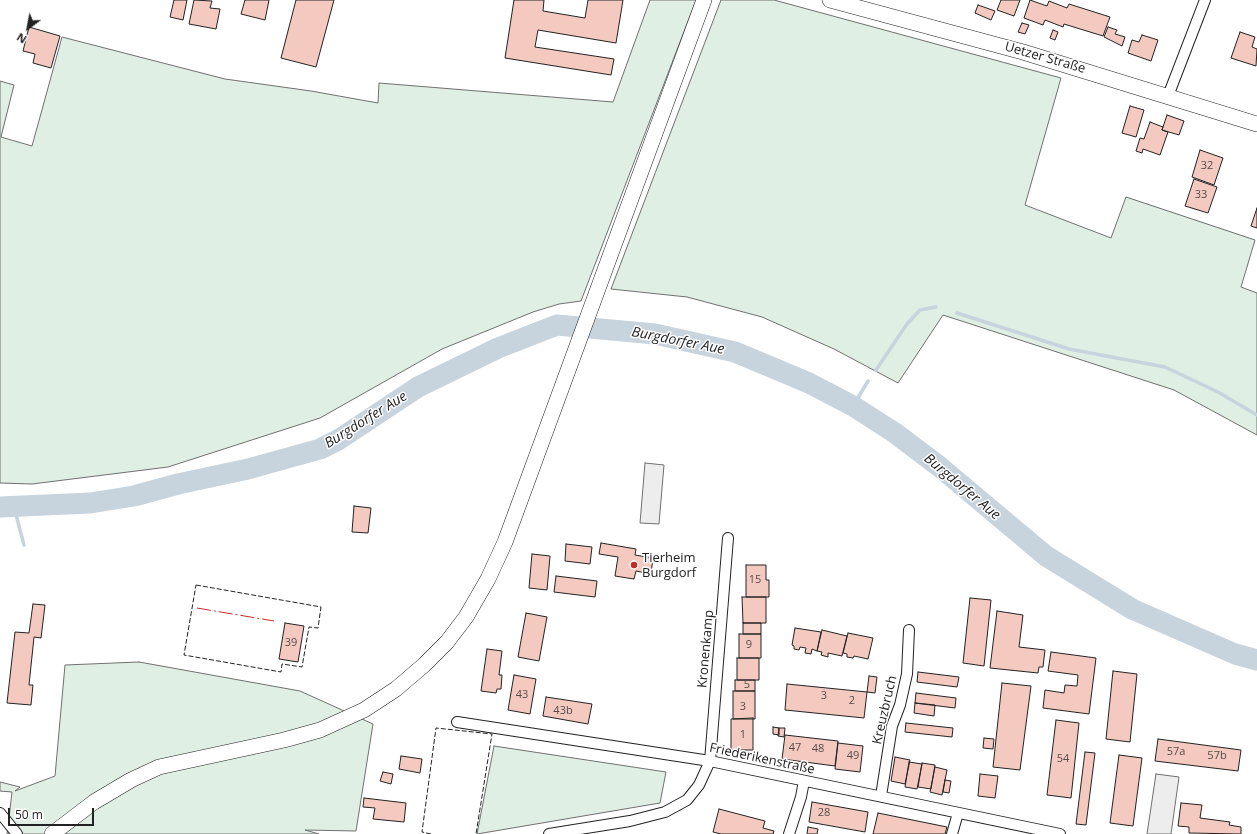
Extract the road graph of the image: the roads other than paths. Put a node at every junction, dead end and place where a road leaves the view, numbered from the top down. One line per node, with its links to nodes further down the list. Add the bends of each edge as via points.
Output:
1 (704, 0): 15 (street, via 505,542 466,617 447,642 396,689 364,710 320,730 159,767 94,802)
2 (830, 0): 4 (street, Uetzer Straße, via 1023,52)
3 (1205, 0): 4 (street)
4 (1168, 96): 5 (street, Uetzer Straße)
5 (1257, 124)
6 (728, 538): 9 (street, Kronenkamp)
7 (909, 630): 11 (street, Kreuzbruch, via 907,674 892,726)
8 (457, 722): 9 (street, Friederikenstraße)
9 (710, 761): 10 (street, Friederikenstraße); 16 (street, via 699,785 687,800 665,812 630,821)
10 (804, 781): 11 (street, Friederikenstraße); 17 (street)
11 (881, 796): 13 (street, Friederikenstraße)
12 (0, 813): 14 (street)
13 (958, 813): 18 (street); 19 (street, Friederikenstraße)
14 (17, 834)
15 (52, 834)
16 (549, 834)
17 (789, 834)
18 (952, 834)
19 (1060, 834)

